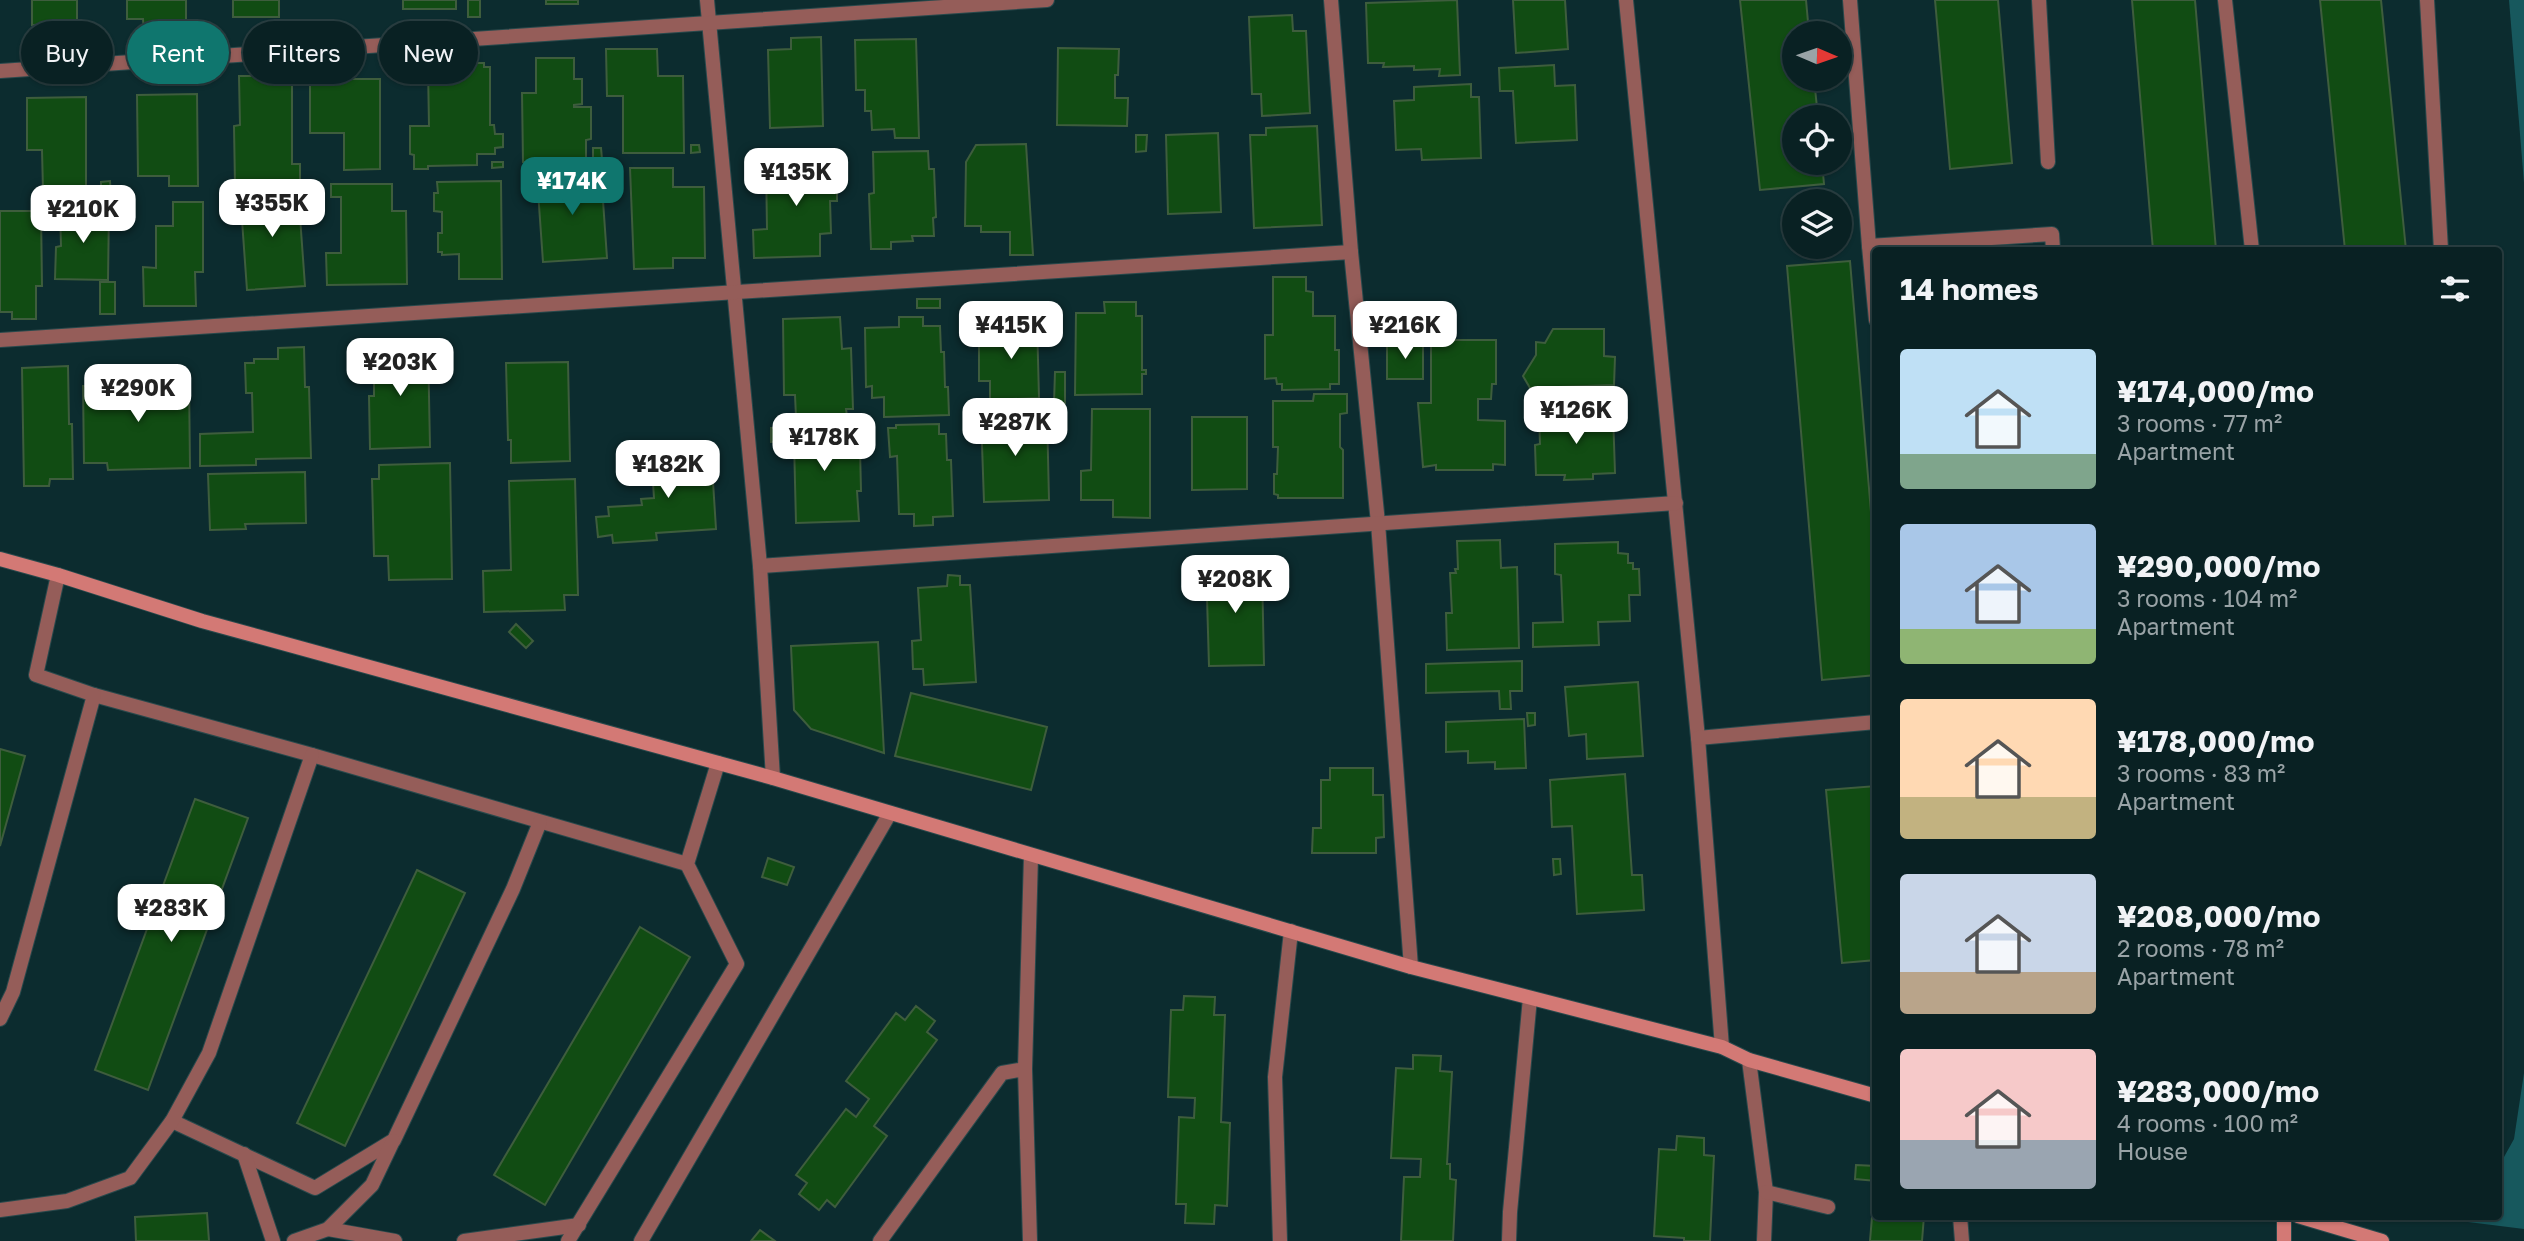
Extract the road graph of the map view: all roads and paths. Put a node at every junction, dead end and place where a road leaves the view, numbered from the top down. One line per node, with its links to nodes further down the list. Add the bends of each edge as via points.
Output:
1 (707, 0): 9 (street)
2 (1047, 0): 9 (street)
3 (1331, 0): 16 (street)
4 (1626, 0): 20 (street)
5 (1850, 0): 12 (street)
6 (2039, 0): 11 (street)
7 (2225, 0): 14 (street)
8 (2427, 0): 15 (street)
9 (709, 23): 10 (street); 18 (street)
10 (0, 71)
11 (2048, 162)
12 (1869, 246): 13 (street, via 2052,234); 17 (street)
13 (2053, 247)
14 (2252, 247)
15 (2441, 247)
16 (1351, 252): 18 (street); 21 (street)
17 (1872, 278)
18 (736, 293): 19 (street); 23 (street)
19 (0, 340)
20 (1676, 503): 21 (street); 27 (street)
21 (1378, 523): 23 (street); 36 (street)
22 (0, 559): 24 (street)
23 (760, 566): 30 (street)
24 (58, 575): 25 (street, via 36,675); 29 (street, via 202,621)
25 (94, 695): 28 (street); 38 (street, via 13,992)
26 (1872, 722): 27 (street)
27 (1698, 738): 39 (street)
28 (312, 755): 32 (street); 43 (street, via 209,1053)
29 (718, 763): 30 (street); 34 (street)
30 (773, 778): 31 (street)
31 (890, 813): 33 (street); 59 (street)
32 (540, 822): 34 (street); 44 (street)
33 (1031, 856): 35 (street); 41 (street)
34 (687, 864): 52 (street, via 737,964)
35 (1291, 931): 36 (street); 62 (street, via 1275,1077)
36 (1410, 967): 37 (street)
37 (1530, 998): 39 (street); 63 (street)
38 (0, 1019)
39 (1722, 1047): 40 (street)
40 (1749, 1060): 42 (street); 46 (street)
41 (1025, 1069): 60 (street, via 1002,1073); 61 (street)
42 (1872, 1095)
43 (172, 1121): 45 (street); 48 (street, via 130,1178 67,1201)
44 (394, 1140): 45 (street, via 315,1188); 53 (street, via 372,1185)
45 (244, 1154): 54 (street)
46 (1766, 1192): 47 (street); 64 (street)
47 (1828, 1207)
48 (0, 1210)
49 (1960, 1220): 65 (street)
50 (2284, 1220): 66 (street)
51 (2311, 1220): 67 (street)
52 (579, 1225): 57 (street); 58 (street)
53 (328, 1229): 55 (street); 56 (street)
54 (273, 1241)
55 (293, 1241)
56 (395, 1241)
57 (464, 1241)
58 (568, 1241)
59 (640, 1241)
60 (880, 1241)
61 (1030, 1241)
62 (1280, 1241)
63 (1509, 1241)
64 (1764, 1241)
65 (1962, 1241)
66 (2284, 1241)
67 (2382, 1241)

